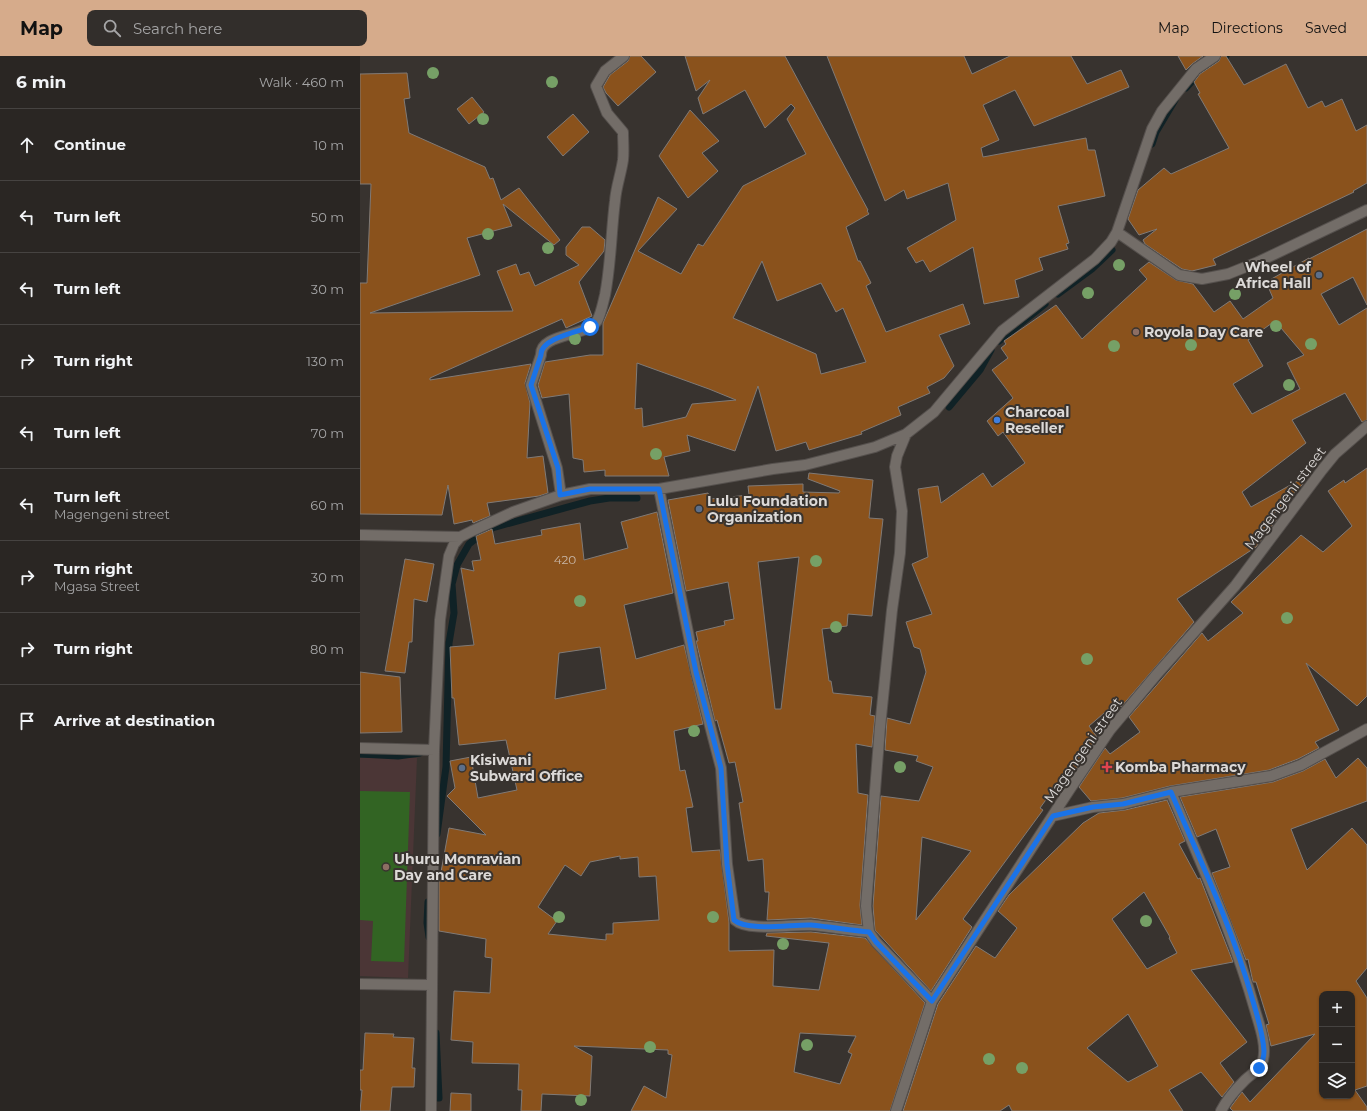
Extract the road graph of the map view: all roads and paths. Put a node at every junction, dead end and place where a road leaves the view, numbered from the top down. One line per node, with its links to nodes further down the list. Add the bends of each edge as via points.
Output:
1 (624, 56): 8 (street, via 605,71 596,86 607,113 623,132 623,158 615,200 610,267 603,304 597,321 590,327 550,340 545,345 531,385 558,468)
2 (1215, 56): 4 (street, via 1196,68 1152,128)
3 (1367, 210): 4 (street, via 1258,262 1228,274 1202,279 1179,275)
4 (1116, 232): 6 (street, via 1111,242 1095,259 1002,331 934,412)
5 (1367, 426): 15 (street, Magengeni street, via 1335,454 1235,586 1110,730)
6 (906, 434): 7 (street, via 875,447 805,465 773,468); 16 (street, via 895,467 902,511 900,553 892,610 865,894)
7 (659, 489): 8 (street, via 590,489); 16 (street, via 696,672 721,768 727,864 734,920 742,924 765,927 812,926)
8 (560, 495): 10 (street, via 513,512)
9 (360, 536): 10 (street)
10 (460, 537): 13 (street, via 449,556 440,620)
11 (1367, 729): 14 (street, via 1300,765 1271,776)
12 (360, 748): 13 (street)
13 (434, 750): 18 (street)
14 (1171, 792): 15 (street, via 1123,804 1093,807); 22 (street, via 1218,902 1246,977 1264,1051 1259,1068 1233,1093)
15 (1053, 816): 19 (street, Magengeni street)
16 (869, 932): 19 (street)
17 (360, 984): 18 (street)
18 (432, 986): 20 (street)
19 (932, 1001): 21 (street, Magengeni street)
20 (431, 1111)
21 (896, 1111)
22 (1221, 1111)

